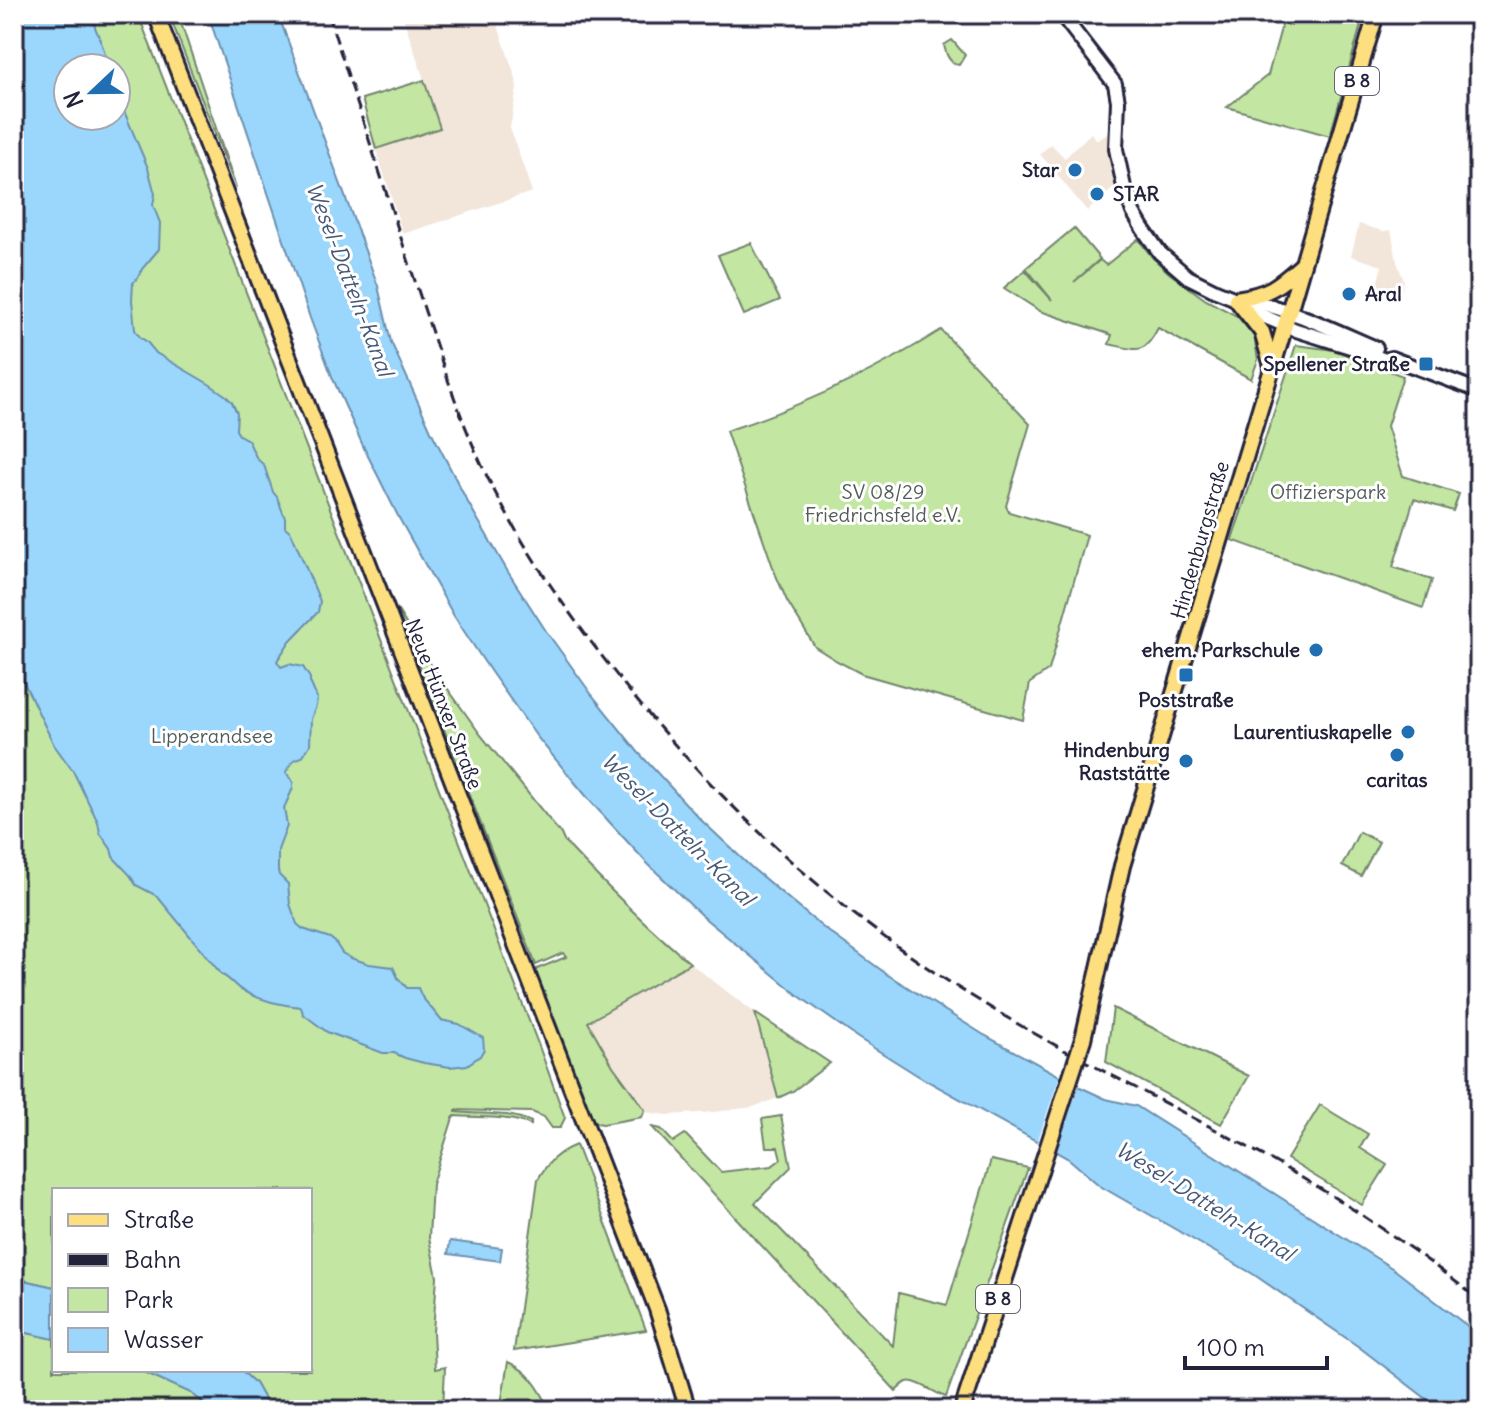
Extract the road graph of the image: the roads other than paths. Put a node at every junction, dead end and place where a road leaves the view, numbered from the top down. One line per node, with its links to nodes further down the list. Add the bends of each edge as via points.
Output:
1 (156, 14): 9 (main road, Neue Hünxer Straße, via 657,1309)
2 (1061, 14): 5 (street, via 1115,84 1119,167 1138,221 1160,253 1188,277)
3 (1376, 14): 4 (main road, Hindenburgstraße / B 8)
4 (1302, 265): 5 (main road, via 1268,292); 6 (main road, Hindenburgstraße / B 8)
5 (1236, 299): 6 (street, via 1251,311); 7 (main road, via 1262,332)
6 (1287, 319): 7 (main road, Hindenburgstraße / B 8); 8 (street)
7 (1272, 366): 10 (main road, Hindenburgstraße / B 8, bridge, via 1122,866 1083,1039)
8 (1479, 391)
9 (688, 1410)
10 (962, 1410)

